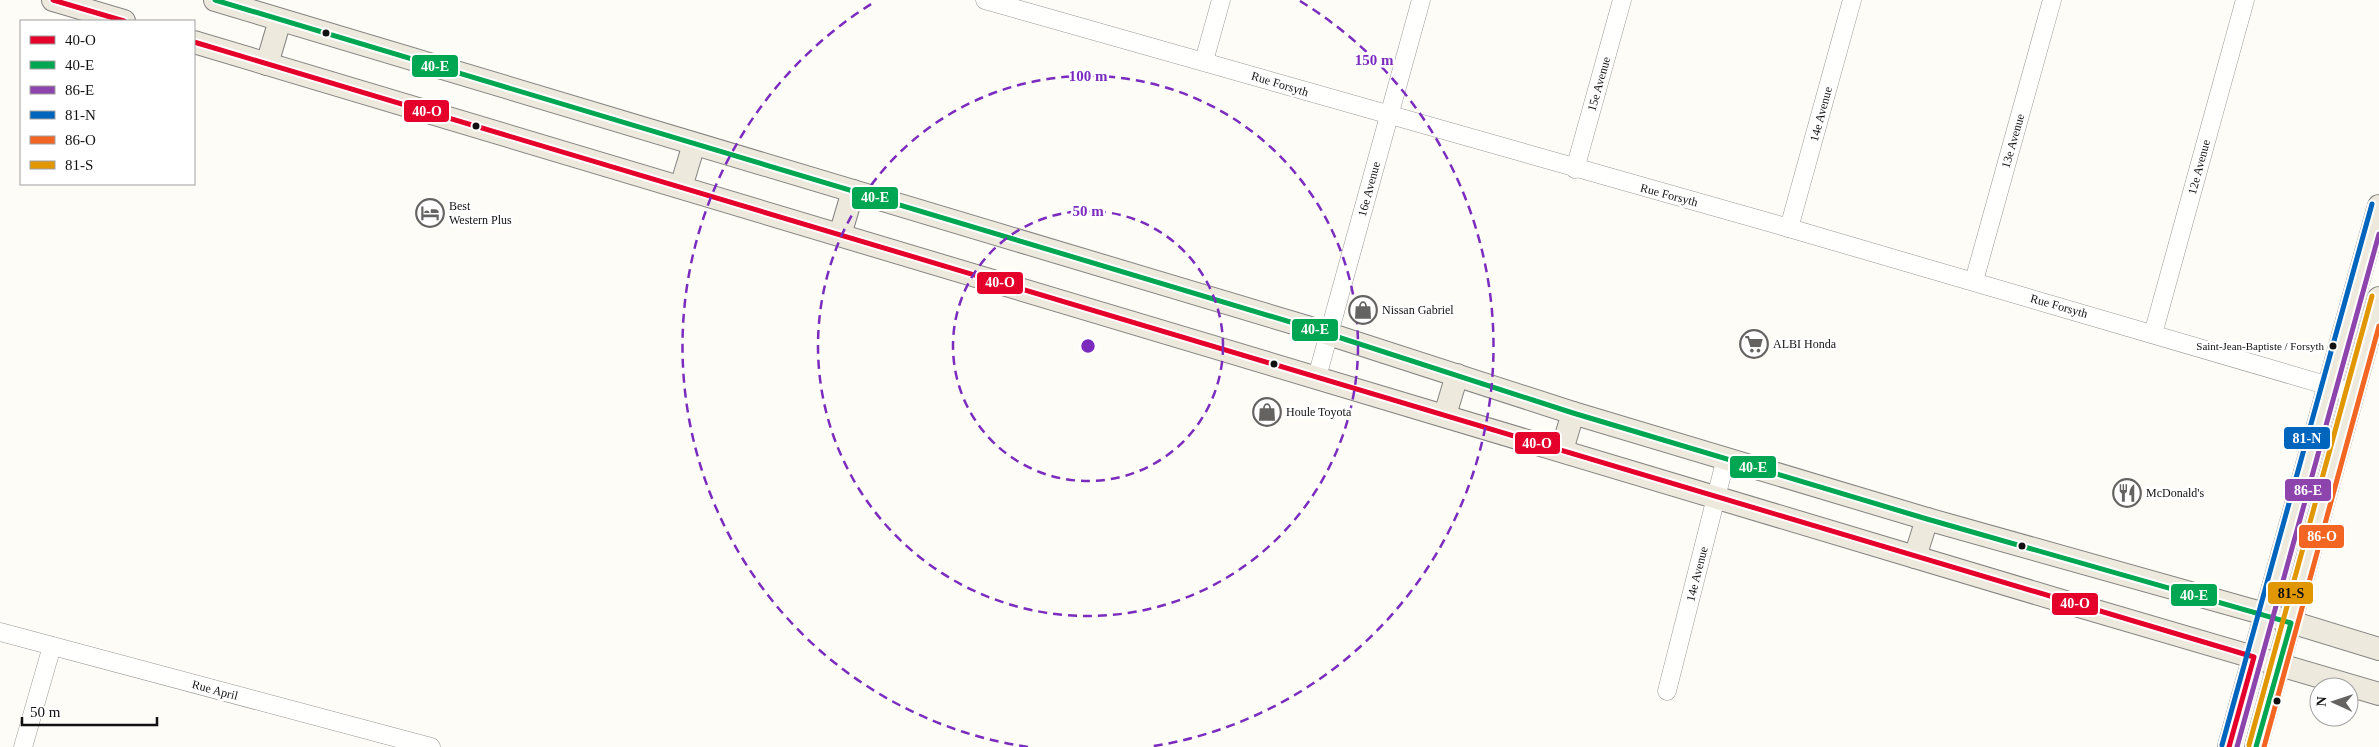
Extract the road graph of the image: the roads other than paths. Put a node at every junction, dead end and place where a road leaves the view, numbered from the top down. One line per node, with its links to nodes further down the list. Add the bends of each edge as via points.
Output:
1 (53, 0): 11 (main road)
2 (215, 0): 12 (main road)
3 (985, 0): 10 (street, Rue Forsyth)
4 (1221, 0): 14 (street)
5 (1421, 0): 16 (street, 16e Avenue)
6 (1622, 0): 18 (street, 15e Avenue)
7 (1852, 0): 22 (street, 14e Avenue)
8 (2052, 0): 24 (street, 13e Avenue)
9 (2245, 0): 28 (street, 12e Avenue)
10 (1018, 4): 14 (street, Rue Forsyth)
11 (115, 13)
12 (280, 20): 15 (main road); 17 (main road)
13 (195, 42): 15 (main road)
14 (1204, 61): 16 (street, Rue Forsyth)
15 (267, 64): 19 (main road)
16 (1389, 116): 18 (street, Rue Forsyth); 27 (street, 16e Avenue)
17 (694, 144): 19 (main road); 20 (main road)
18 (1575, 169): 22 (street, Rue Forsyth)
19 (680, 187): 23 (main road)
20 (853, 191): 23 (main road); 27 (main road)
21 (2379, 206): 25 (main road)
22 (1789, 228): 24 (street, Rue Forsyth)
23 (840, 235): 30 (main road)
24 (1974, 281): 28 (street, Rue Forsyth)
25 (2354, 298): 26 (street); 31 (main road)
26 (2378, 303): 32 (main road)
27 (1329, 334): 29 (main road); 30 (street, 16e Avenue)
28 (2153, 334): 31 (street, Rue Forsyth)
29 (1457, 375): 33 (main road); 34 (main road)
30 (1317, 377): 34 (main road)
31 (2328, 386): 32 (street, Rue Forsyth); 40 (main road)
32 (2353, 393): 41 (main road)
33 (1573, 413): 35 (main road); 36 (main road)
34 (1445, 415): 35 (main road)
35 (1562, 450): 37 (main road)
36 (1726, 458): 37 (street, 14e Avenue); 38 (main road)
37 (1716, 496): 39 (main road); 47 (street, 14e Avenue)
38 (1927, 519): 39 (main road); 40 (main road)
39 (1915, 556): 45 (main road)
40 (2265, 614): 41 (main road); 45 (main road)
41 (2291, 623): 44 (main road); 46 (main road)
42 (0, 632): 43 (street, Rue April)
43 (52, 646): 49 (street); 50 (street, Rue April)
44 (2379, 649)
45 (2254, 657): 46 (main road); 51 (main road)
46 (2280, 664): 48 (main road); 52 (main road)
47 (1667, 691)
48 (2379, 694)
49 (23, 747)
50 (431, 747)
51 (2228, 747)
52 (2256, 747)

